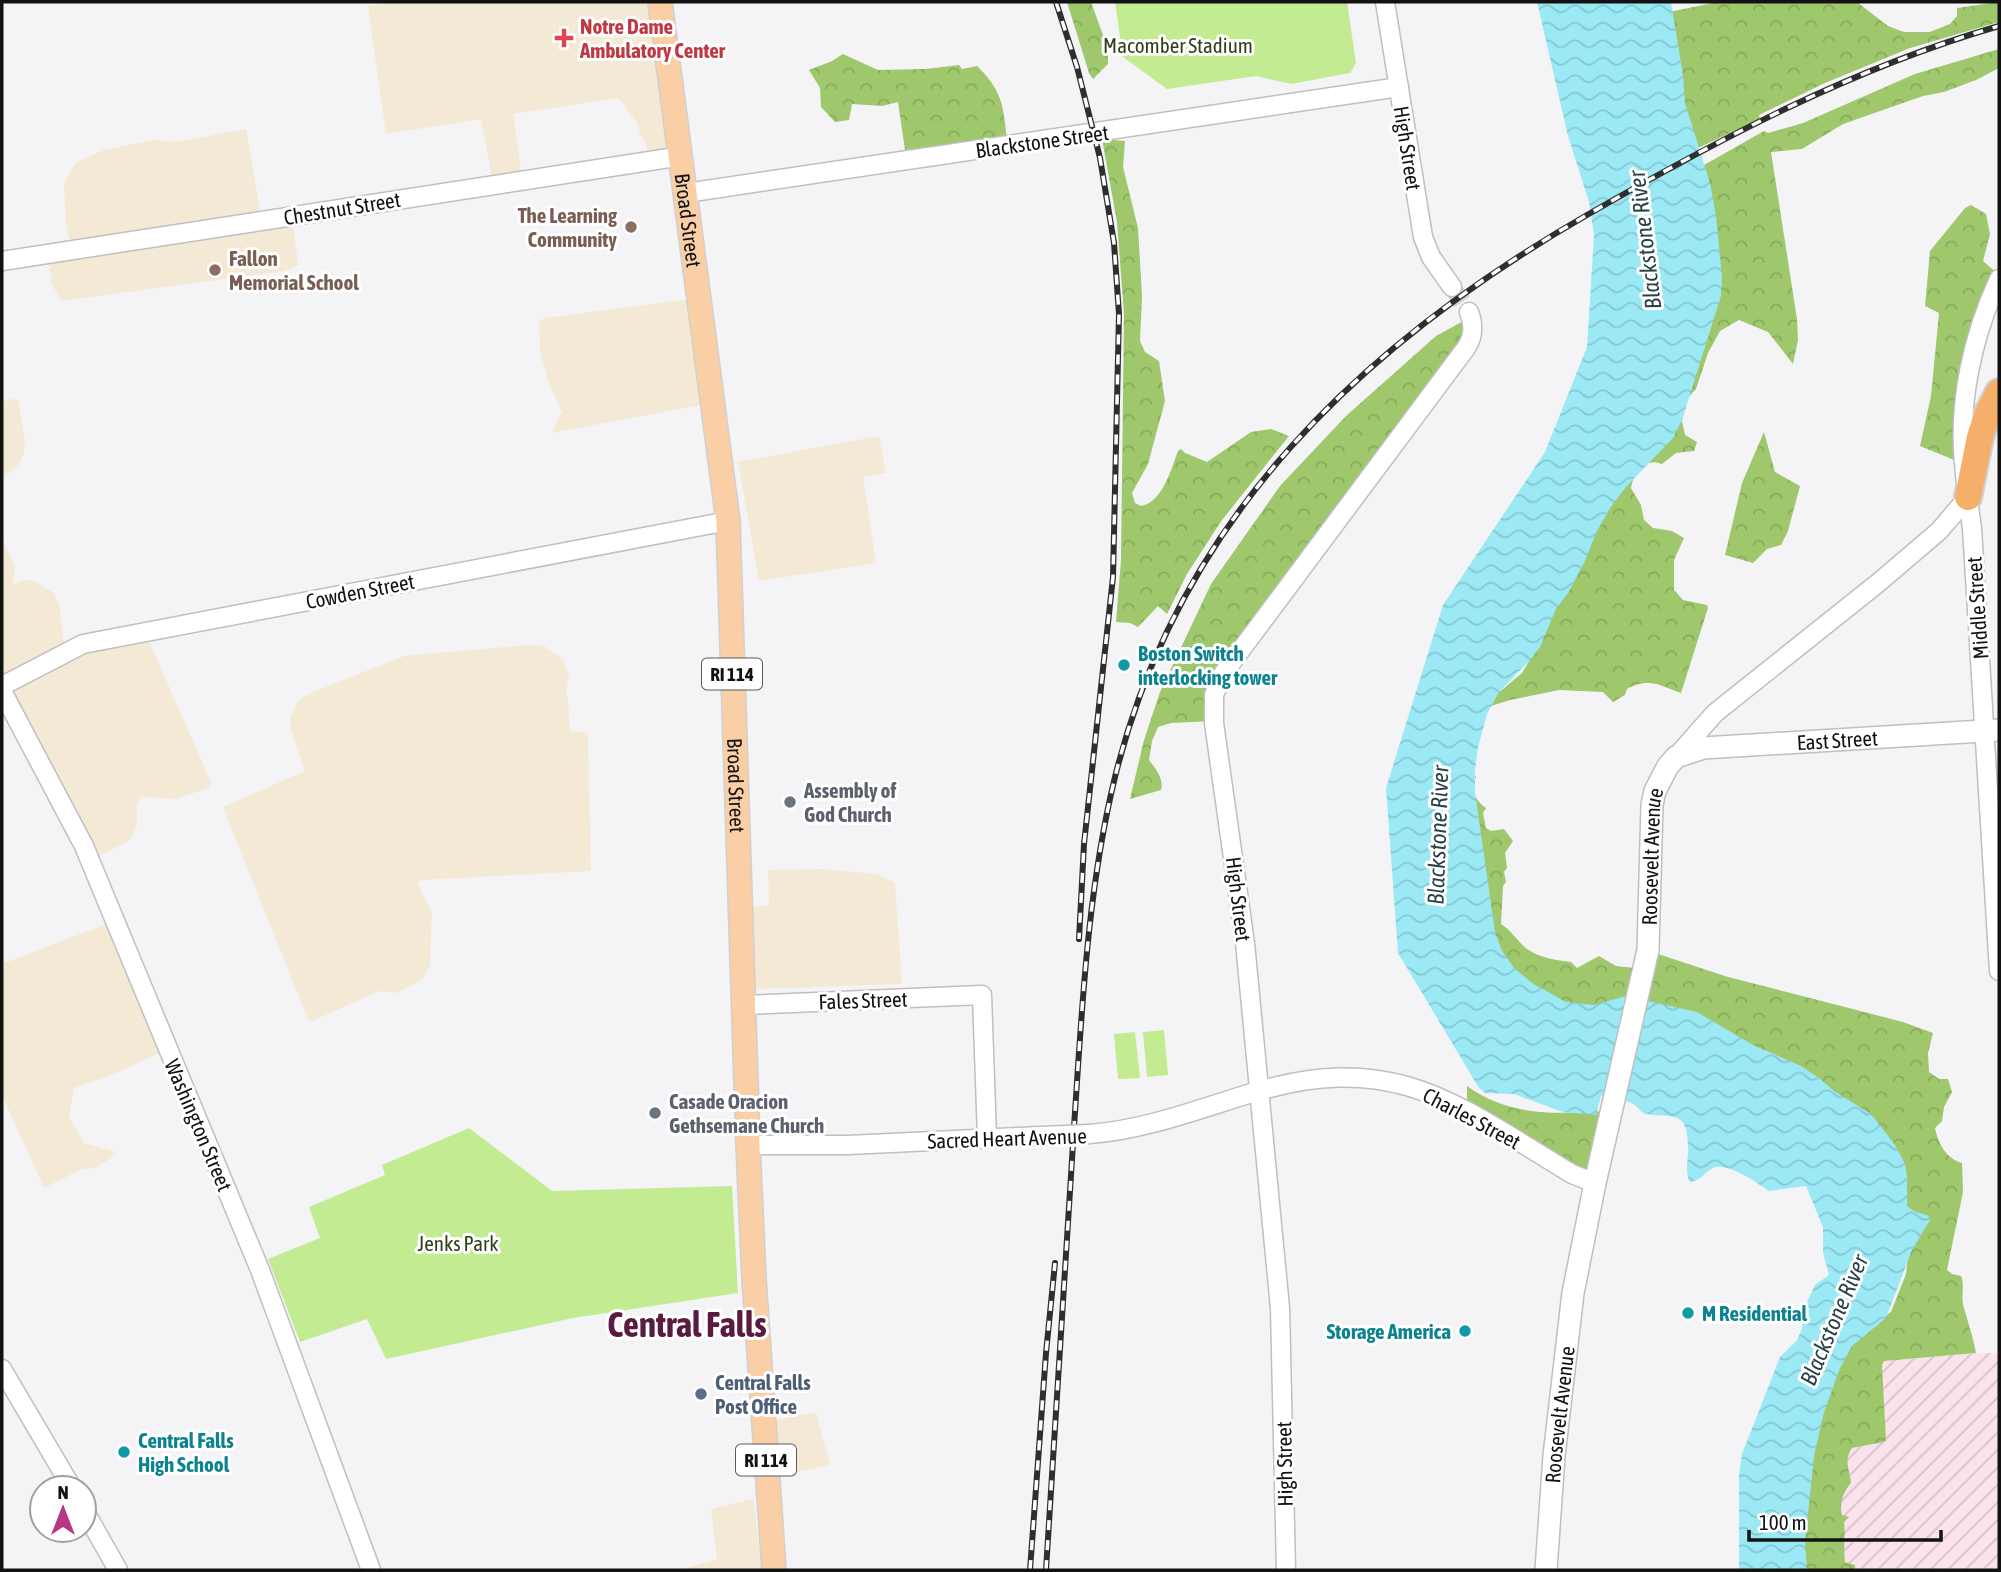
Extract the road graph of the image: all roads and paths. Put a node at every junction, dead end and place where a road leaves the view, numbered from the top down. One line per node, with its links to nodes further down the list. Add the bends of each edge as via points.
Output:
1 (660, 2): 4 (main road, Broad Street / RI 114)
2 (1385, 2): 3 (street, High Street)
3 (1399, 87): 5 (street, Blackstone Street); 8 (street, High Street, via 1423,237)
4 (682, 156): 5 (main road, Broad Street / RI 114); 6 (street, Chestnut Street)
5 (686, 194): 12 (main road, Broad Street / RI 114)
6 (2, 261)
7 (1999, 279): 11 (street, via 1978,333 1965,397 1963,461)
8 (1451, 287)
9 (1469, 312): 18 (street, High Street, via 1473,328 1466,348 1216,688 1214,723)
10 (1999, 393): 11 (highway, via 1980,438)
11 (1968, 497): 14 (street, Middle Street); 15 (street, Roosevelt Avenue, via 1939,531 1716,713)
12 (728, 521): 13 (street, Cowden Street, via 83,644); 17 (main road, Broad Street / RI 114)
13 (2, 688): 26 (street, Washington Street, via 79,836 113,916 260,1270)
14 (1992, 731): 15 (main road, East Street, via 1718,746); 16 (street, Middle Street)
15 (1676, 757): 21 (main road, Roosevelt Avenue, via 1660,777 1652,806 1649,940)
16 (1999, 971)
17 (744, 1004): 19 (street, Fales Street, via 982,995); 20 (main road, Broad Street / RI 114)
18 (1260, 1091): 19 (street, Sacred Heart Avenue, bridge, via 1133,1128); 21 (street, Charles Street, via 1346,1076 1401,1083 1458,1106); 28 (street, High Street, via 1281,1324)
19 (987, 1138): 20 (street, Sacred Heart Avenue)
20 (748, 1145): 27 (main road, Broad Street / RI 114)
21 (1595, 1183): 29 (main road, Roosevelt Avenue, via 1571,1308)
22 (2, 1369): 23 (street)
23 (64, 1474)
24 (98, 1535): 25 (street)
25 (118, 1570)
26 (371, 1570)
27 (774, 1570)
28 (1286, 1570)
29 (1546, 1570)

